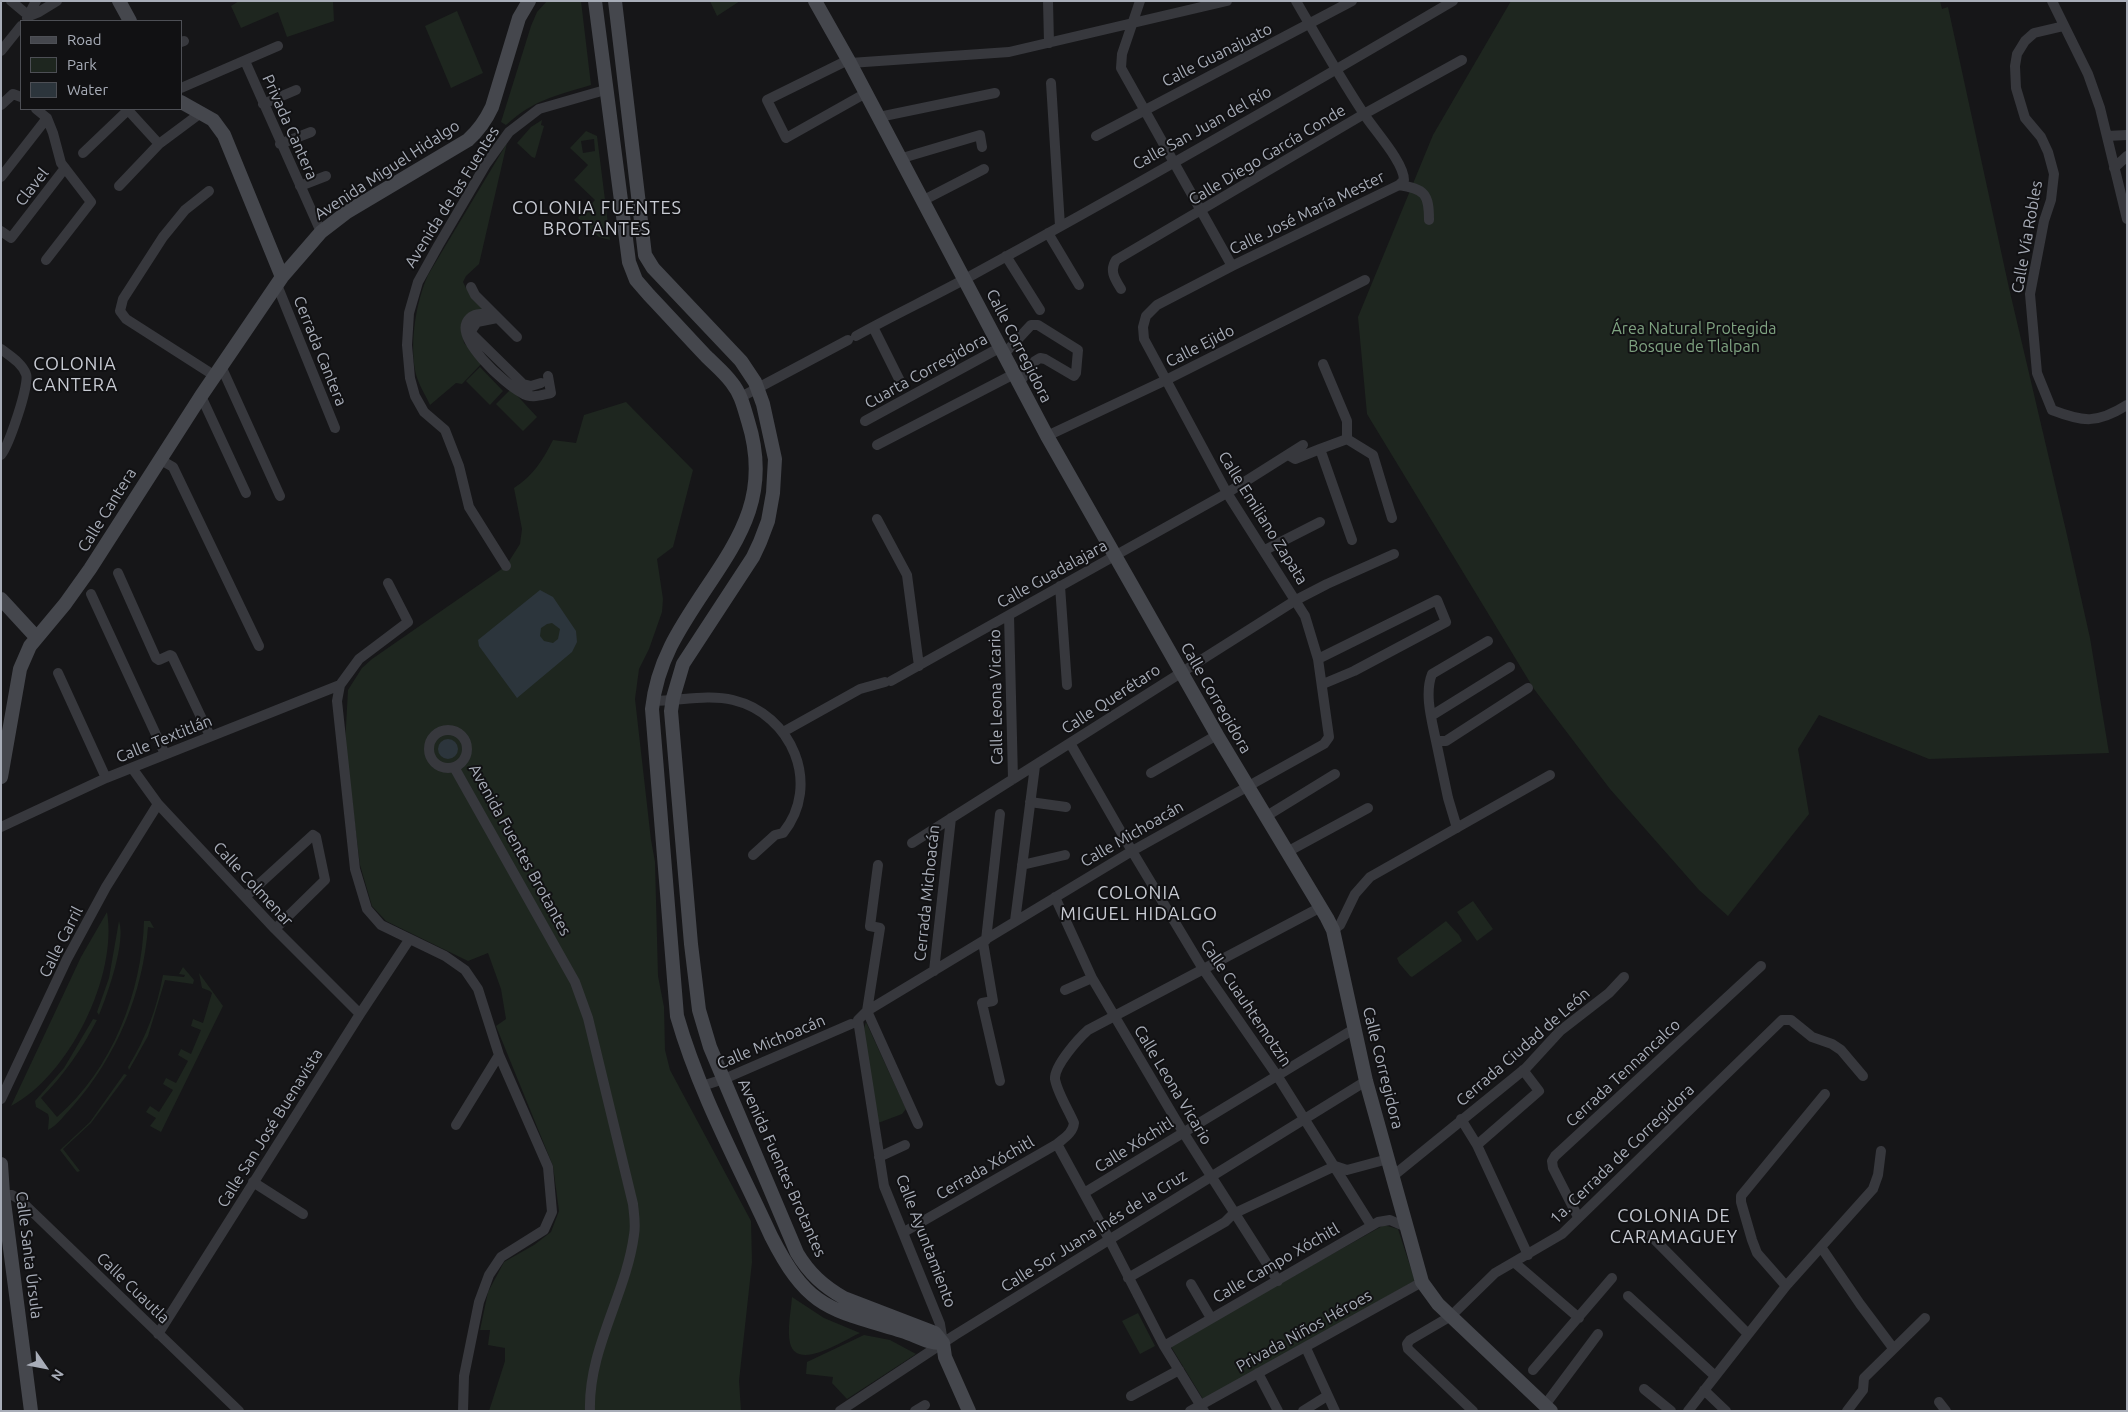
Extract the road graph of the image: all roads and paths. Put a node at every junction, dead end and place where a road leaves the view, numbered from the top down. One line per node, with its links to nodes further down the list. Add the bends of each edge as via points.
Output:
1 (11, 1): 18 (street)
2 (36, 1): 18 (street)
3 (57, 1): 18 (street)
4 (119, 1): 19 (street)
5 (529, 1): 77 (street, Avenida Miguel Hidalgo, via 519,18 492,107 478,132 347,212)
6 (595, 1): 34 (street, Avenida Fuentes Brotantes)
7 (615, 1): 60 (street, Avenida Fuentes Brotantes)
8 (815, 1): 17 (street, Calle Corregidora)
9 (823, 1): 17 (street)
10 (1048, 1): 24 (street)
11 (1140, 1): 20 (street)
12 (1227, 1): 20 (street)
13 (1296, 1): 21 (street, Calle José María Mester)
14 (1352, 1): 21 (street, Calle Guanajuato)
15 (1453, 1): 30 (street, Calle San Juan del Río)
16 (2052, 1): 22 (street)
17 (823, 17): 29 (street, Calle Corregidora)
18 (27, 18)
19 (129, 20)
20 (1132, 23): 24 (street); 41 (street, via 1122,54 1122,68)
21 (1309, 24): 30 (street, Calle José María Mester); 41 (street, Calle Guanajuato)
22 (2064, 26): 52 (street, via 2088,74); 104 (street, Calle Vía Robles, via 2034,33 2017,54 2015,66 2016,88 2025,118 2041,137 2054,174 2030,294 2037,373 2052,410 2076,420 2100,418)
23 (20, 27): 26 (street)
24 (1049, 43): 29 (street, via 1009,52)
25 (278, 46): 28 (street)
26 (1, 51)
27 (1462, 60): 46 (street, Calle Diego García Conde)
28 (245, 61): 32 (street); 39 (street, Privada Cantera)
29 (849, 61): 36 (street, Calle Corregidora); 36 (street, via 767,100 786,138)
30 (1337, 70): 46 (street, Calle José María Mester); 59 (street, Calle San Juan del Río)
31 (1051, 83): 75 (street)
32 (182, 88)
33 (296, 90): 39 (street)
34 (605, 90): 61 (street, Avenida Fuentes Brotantes); 125 (street, Avenida de las Fuentes, via 539,109 509,132 486,164 418,282 409,313 407,345 415,396 424,412 445,430 470,507)
35 (994, 93): 47 (street)
36 (866, 94): 47 (street, Calle Corregidora)
37 (20, 97): 40 (street, via 13,94)
38 (182, 102): 45 (street)
39 (263, 104): 54 (street, Privada Cantera)
40 (1, 105)
41 (1144, 109): 51 (street, Calle Guanajuato); 59 (street)
42 (37, 110): 48 (street)
43 (126, 110): 56 (street)
44 (128, 110): 53 (street)
45 (202, 112): 53 (street); 84 (street, via 224,135)
46 (1364, 114): 67 (street, Calle José María Mester, via 1404,175); 72 (street, Calle Diego García Conde)
47 (879, 117): 58 (street, Calle Corregidora)
48 (46, 118): 62 (street); 66 (street)
49 (311, 132): 54 (street)
50 (2127, 135): 52 (street)
51 (1096, 136)
52 (2107, 136): 63 (street)
53 (159, 144): 68 (street)
54 (280, 144): 69 (street, Privada Cantera)
55 (982, 147): 58 (street, via 980,135)
56 (83, 153)
57 (2127, 156): 63 (street)
58 (899, 159): 71 (street, Calle Corregidora)
59 (1173, 162): 72 (street); 75 (street, Calle San Juan del Río)
60 (633, 165): 61 (street); 101 (street, Avenida Fuentes Brotantes, via 646,255 653,268 741,361)
61 (615, 166): 103 (street, Avenida Fuentes Brotantes, via 628,262 636,280 732,383)
62 (65, 168): 76 (street, Clavel, via 11,238); 80 (street, via 91,202)
63 (2114, 168): 73 (street)
64 (984, 169): 71 (street)
65 (326, 176): 69 (street)
66 (1, 178)
67 (1399, 185): 74 (street, via 1412,187 1426,196); 81 (street, Calle José María Mester)
68 (119, 186)
69 (300, 186): 77 (street, Privada Cantera)
70 (209, 191): 96 (street, via 185,210 163,237 122,298 120,311 126,319)
71 (922, 201): 82 (street, Calle Corregidora)
72 (1201, 212): 81 (street); 87 (street, Calle Diego García Conde, via 1116,260 1112,274)
73 (2127, 219)
74 (1429, 220)
75 (1060, 226): 78 (street, Calle San Juan del Río)
76 (1, 231)
77 (321, 232): 84 (street, Avenida Miguel Hidalgo)
78 (1048, 233): 79 (street, Calle San Juan del Río); 85 (street)
79 (1006, 256): 82 (street, Calle San Juan del Río); 88 (street)
80 (46, 260)
81 (1232, 266): 90 (street, Calle José María Mester, via 1157,305)
82 (965, 279): 91 (street, Calle San Juan del Río); 94 (street, Calle Corregidora)
83 (1365, 280): 99 (street, Calle Ejido)
84 (280, 281): 96 (street, Calle Cantera); 106 (street, Cerrada Cantera)
85 (1079, 285)
86 (471, 287): 89 (street)
87 (1121, 290)
88 (1040, 310)
89 (495, 315): 92 (street); 98 (street, via 477,322 473,335 523,384 531,386)
90 (1146, 316): 99 (street, Calle Emiliano Zapata, via 1144,339)
91 (873, 327): 100 (street); 101 (street, Calle San Juan del Río)
92 (517, 337)
93 (1, 349): 112 (street, via 22,367 27,376)
94 (1003, 351): 97 (street, Calle Corregidora); 97 (street, Cuarta Corregidora, via 1032,325 1038,324 1078,350 1074,376 1040,358); 105 (street, Cuarta Corregidora)
95 (1323, 364): 108 (street, via 1347,421)
96 (218, 371): 102 (street, Calle Cantera); 117 (street)
97 (1017, 379): 107 (street, Calle Corregidora); 109 (street)
98 (545, 380)
99 (1166, 380): 107 (street, Calle Ejido); 116 (street, Calle Emiliano Zapata)
100 (900, 381)
101 (758, 389): 103 (street, Calle San Juan del Río); 146 (street, Avenida Fuentes Brotantes, via 775,459 768,522 754,557 683,664)
102 (201, 396): 114 (street, Calle Cantera); 115 (street)
103 (740, 397): 145 (street, Avenida Fuentes Brotantes, via 753,444 756,483 752,503 737,543 672,642 662,664)
104 (2125, 410)
105 (865, 421)
106 (335, 428)
107 (1047, 436): 124 (street, Calle Corregidora)
108 (1347, 438): 111 (street); 118 (street, via 1373,455)
109 (877, 445)
110 (1303, 445): 113 (street, Calle Guadalajara)
111 (1320, 449): 113 (street, via 1295,459); 121 (street)
112 (1, 455)
113 (1288, 455): 116 (street, Calle Guadalajara)
114 (160, 459): 133 (street, Calle Cantera, via 90,570); 135 (street, via 173,467)
115 (246, 493)
116 (1227, 493): 122 (street, Calle Emiliano Zapata); 124 (street, Calle Guadalajara)
117 (280, 496)
118 (1392, 518)
119 (877, 519): 137 (street, via 907,575)
120 (1320, 522): 122 (street)
121 (1352, 540)
122 (1265, 550): 131 (street, Calle Emiliano Zapata)
123 (1394, 554): 131 (street, Calle Querétaro)
124 (1114, 556): 128 (street, Calle Guadalajara); 139 (street, Calle Corregidora)
125 (506, 566)
126 (118, 573): 150 (street, via 156,658 172,656)
127 (388, 583): 141 (street, via 408,622 358,659)
128 (1060, 586): 132 (street, Calle Guadalajara); 143 (street)
129 (91, 594): 154 (street)
130 (1, 599): 133 (street)
131 (1296, 600): 136 (street, Calle Emiliano Zapata, via 1305,616); 139 (street, Calle Querétaro)
132 (1009, 615): 137 (street, Calle Guadalajara); 163 (street, Calle Leona Vicario)
133 (36, 637): 161 (street, Calle Cantera, via 20,668)
134 (1488, 641): 147 (street, via 1432,674 1428,681)
135 (259, 646)
136 (1318, 659): 142 (street, Calle Emiliano Zapata); 142 (street, via 1437,600 1446,622)
137 (919, 666): 148 (street, Calle Guadalajara, via 888,682 860,689)
138 (1510, 667): 147 (street)
139 (1181, 672): 149 (street, Calle Corregidora); 152 (street, Calle Querétaro)
140 (58, 673): 162 (street)
141 (340, 684): 150 (street, Calle Textitlán); 187 (street, via 337,701 340,740 355,869 367,910 380,925)
142 (1323, 684): 153 (street, Calle Emiliano Zapata, via 1330,733)
143 (1067, 685)
144 (1528, 688): 151 (street, via 1446,741)
145 (653, 701): 146 (street); 207 (street, Avenida Fuentes Brotantes, via 677,1016)
146 (672, 701): 148 (street, via 735,700 764,715); 204 (street, Avenida Fuentes Brotantes, via 695,989 704,1029)
147 (1430, 716): 151 (street)
148 (783, 732): 177 (street, via 799,767 800,802 783,833 775,835)
149 (1217, 735): 158 (street); 164 (street, Calle Corregidora)
150 (210, 736): 154 (street, Calle Textitlán)
151 (1436, 741): 173 (street)
152 (1070, 743): 155 (street, Calle Querétaro); 175 (street, Calle Cuauhtemotzin)
153 (1324, 744): 164 (street, Calle Michoacán)
154 (165, 754): 157 (street, Calle Textitlán)
155 (1035, 766): 163 (street, Calle Querétaro); 165 (street)
156 (454, 767): 275 (street, Avenida Fuentes Brotantes, via 575,982 588,1018 634,1204 635,1234 628,1268 594,1367)
157 (132, 768): 162 (street, Calle Textitlán); 166 (street, Calle Colmenar)
158 (1151, 773)
159 (1336, 774): 170 (street)
160 (1550, 775): 173 (street)
161 (1, 777)
162 (106, 778): 172 (street, Calle Textitlán)
163 (1014, 779): 171 (street, Calle Querétaro)
164 (1248, 786): 170 (street, Calle Corregidora); 175 (street, Calle Michoacán)
165 (1030, 802): 167 (street); 180 (street)
166 (158, 804): 181 (street, Calle Colmenar); 209 (street, Calle Carril, via 106,887)
167 (1066, 807)
168 (1368, 808): 176 (street)
169 (1000, 814): 188 (street)
170 (1265, 816): 176 (street, Calle Corregidora)
171 (951, 818): 174 (street, Calle Querétaro); 191 (street, Cerrada Michoacán)
172 (1, 827)
173 (1457, 828): 186 (street, via 1370,877 1355,894 1340,925)
174 (912, 842)
175 (1132, 851): 182 (street, Calle Michoacán); 190 (street, Calle Cuauhtemotzin)
176 (1288, 852): 183 (street, Calle Corregidora)
177 (753, 855)
178 (1065, 855): 180 (street)
179 (878, 865): 195 (street, via 870,926 880,928)
180 (1022, 866): 184 (street)
181 (246, 897): 185 (street, Calle Colmenar); 185 (street, via 313,835 316,837 325,880)
182 (1055, 897): 184 (street, Calle Michoacán); 193 (street, Calle Leona Vicario)
183 (1321, 906): 186 (street, Calle Corregidora); 190 (street)
184 (1015, 922): 188 (street, Calle Michoacán)
185 (275, 929): 196 (street, Calle Colmenar)
186 (1333, 930): 199 (street, Calle Corregidora)
187 (409, 940): 196 (street, Calle San José Buenavista); 200 (street, via 445,956 465,970 478,989)
188 (984, 941): 191 (street, Calle Michoacán); 205 (street, via 993,1001 982,1003)
189 (1761, 966): 230 (street, Cerrada Tennancalco, via 1552,1161)
190 (1203, 969): 197 (street); 203 (street, Calle Cuauhtemotzin)
191 (934, 971): 195 (street, Calle Michoacán)
192 (1624, 977): 201 (street, Cerrada Ciudad de León, via 1609,993 1560,1031)
193 (1092, 978): 194 (street); 197 (street, Calle Leona Vicario)
194 (1065, 990)
195 (867, 1011): 198 (street, Calle Michoacán); 212 (street)
196 (360, 1014): 225 (street, Calle San José Buenavista)
197 (1114, 1014): 214 (street, Calle Leona Vicario); 215 (street, Cerrada Xóchitl, via 1080,1037 1056,1070 1056,1079 1074,1123 1070,1133)
198 (854, 1022): 204 (street, Calle Michoacán); 219 (street, Calle Ayuntamiento)
199 (1354, 1029): 203 (street, Calle Xóchitl); 206 (street, Calle Corregidora)
200 (499, 1055): 213 (street); 269 (street, via 548,1167 552,1212 544,1230 501,1257 489,1275 479,1302 464,1376)
201 (1523, 1070): 211 (street, Cerrada Ciudad de León); 217 (street, via 1539,1091)
202 (1863, 1076): 230 (street, 1a. Cerrada de Corregidora, via 1841,1050 1812,1037 1791,1020 1782,1020)
203 (1278, 1077): 210 (street, Calle Cuauhtemotzin); 214 (street, Calle Xóchitl)
204 (724, 1079): 207 (street, Calle Michoacán); 236 (street, Avenida Fuentes Brotantes)
205 (1000, 1081)
206 (1366, 1081): 210 (street, Calle Sor Juana Inés de la Cruz); 220 (street, Calle Corregidora)
207 (702, 1086): 238 (street, Avenida Fuentes Brotantes)
208 (1825, 1094): 246 (street, via 1741,1196 1758,1253)
209 (1, 1099)
210 (1304, 1118): 222 (street, Calle Cuauhtemotzin); 223 (street, Calle Sor Juana Inés de la Cruz)
211 (1461, 1120): 217 (street); 224 (street, Cerrada Ciudad de León)
212 (918, 1124)
213 (456, 1125)
214 (1182, 1132): 223 (street, Calle Leona Vicario); 226 (street, Calle Xóchitl)
215 (1056, 1144): 226 (street, Calle Xóchitl); 233 (street, Cerrada Xóchitl)
216 (905, 1145): 219 (street)
217 (1477, 1145): 239 (street)
218 (1881, 1151): 237 (street, via 1878,1175 1872,1189)
219 (879, 1157): 233 (street, Calle Ayuntamiento, via 884,1186)
220 (1388, 1159): 222 (street, via 1347,1170); 224 (street, Calle Corregidora)
221 (1, 1164): 227 (street, Calle Santa Úrsula)
222 (1335, 1166): 229 (street); 231 (street, Calle Cuauhtemotzin)
223 (1210, 1176): 229 (street, Calle Leona Vicario); 235 (street, Calle Sor Juana Inés de la Cruz)
224 (1393, 1176): 232 (street, Calle Corregidora)
225 (253, 1182): 228 (street); 252 (street, Calle San José Buenavista)
226 (1084, 1193): 235 (street, Calle Xóchitl)
227 (2, 1194): 252 (street, Calle Cuautla, via 18,1199); 272 (street, Calle Santa Úrsula)
228 (302, 1214)
229 (1234, 1214): 241 (street); 243 (street, Calle Leona Vicario)
230 (1578, 1217): 239 (street, 1a. Cerrada de Corregidora, via 1556,1239)
231 (1372, 1225): 232 (street, Calle Campo Xóchitl, via 1390,1220); 243 (street, Calle Campo Xóchitl)
232 (1406, 1227): 244 (street, Calle Corregidora)
233 (904, 1232): 255 (street, Calle Ayuntamiento, via 940,1324)
234 (1650, 1235): 254 (street)
235 (1110, 1239): 241 (street, Calle Xóchitl); 255 (street, Calle Sor Juana Inés de la Cruz)
236 (793, 1244): 238 (street); 255 (street, Avenida Fuentes Brotantes, via 807,1269 830,1290 935,1333)
237 (1821, 1246): 246 (street); 258 (street)
238 (778, 1251): 255 (street, Avenida Fuentes Brotantes, via 798,1282 830,1308 931,1342)
239 (1528, 1255): 240 (street, 1a. Cerrada de Corregidora)
240 (1515, 1263): 248 (street, 1a. Cerrada de Corregidora, via 1486,1281); 250 (street)
241 (1128, 1278): 256 (street, Calle Xóchitl)
242 (1612, 1278): 250 (street)
243 (1278, 1281): 249 (street, Calle Campo Xóchitl)
244 (1422, 1282): 248 (street, Calle Corregidora); 257 (street, Privada Niños Héroes)
245 (1191, 1284): 249 (street)
246 (1786, 1286): 254 (street)
247 (1628, 1296): 262 (street)
248 (1451, 1316): 271 (street, Calle Corregidora); 283 (street, 1a. Cerrada de Corregidora, via 1410,1340 1408,1349)
249 (1211, 1318): 256 (street, Calle Campo Xóchitl)
250 (1579, 1318): 260 (street)
251 (1925, 1318): 258 (street)
252 (158, 1334): 273 (street, Calle Cuautla)
253 (1598, 1334): 271 (street)
254 (1748, 1334): 262 (street)
255 (943, 1343): 276 (street, Calle Sor Juana Inés de la Cruz); 278 (street, Calle Ayuntamiento, via 945,1357)
256 (1164, 1346): 259 (street, Calle Xóchitl)
257 (1306, 1348): 261 (street, Privada Niños Héroes); 266 (street)
258 (1893, 1348): 287 (street, via 1864,1378 1863,1390)
259 (1179, 1370): 265 (street); 270 (street, Calle Xóchitl)
260 (1533, 1370)
261 (1258, 1373): 270 (street, Privada Niños Héroes); 280 (street)
262 (1715, 1376): 264 (street)
263 (1644, 1389): 284 (street)
264 (1704, 1390): 285 (street); 286 (street)
265 (1131, 1396)
266 (1327, 1396): 281 (street); 282 (street)
267 (1939, 1402): 288 (street)
268 (925, 1405): 277 (street)
269 (463, 1407): 274 (street)
270 (1202, 1408): 279 (street, Privada Niños Héroes)
271 (1548, 1408)
272 (31, 1411)
273 (238, 1411)
274 (453, 1411)
275 (590, 1411)
276 (840, 1411)
277 (916, 1411)
278 (969, 1411)
279 (1190, 1411)
280 (1278, 1411)
281 (1303, 1411)
282 (1335, 1411)
283 (1473, 1411)
284 (1671, 1411)
285 (1688, 1411)
286 (1726, 1411)
287 (1848, 1411)
288 (1946, 1411)

